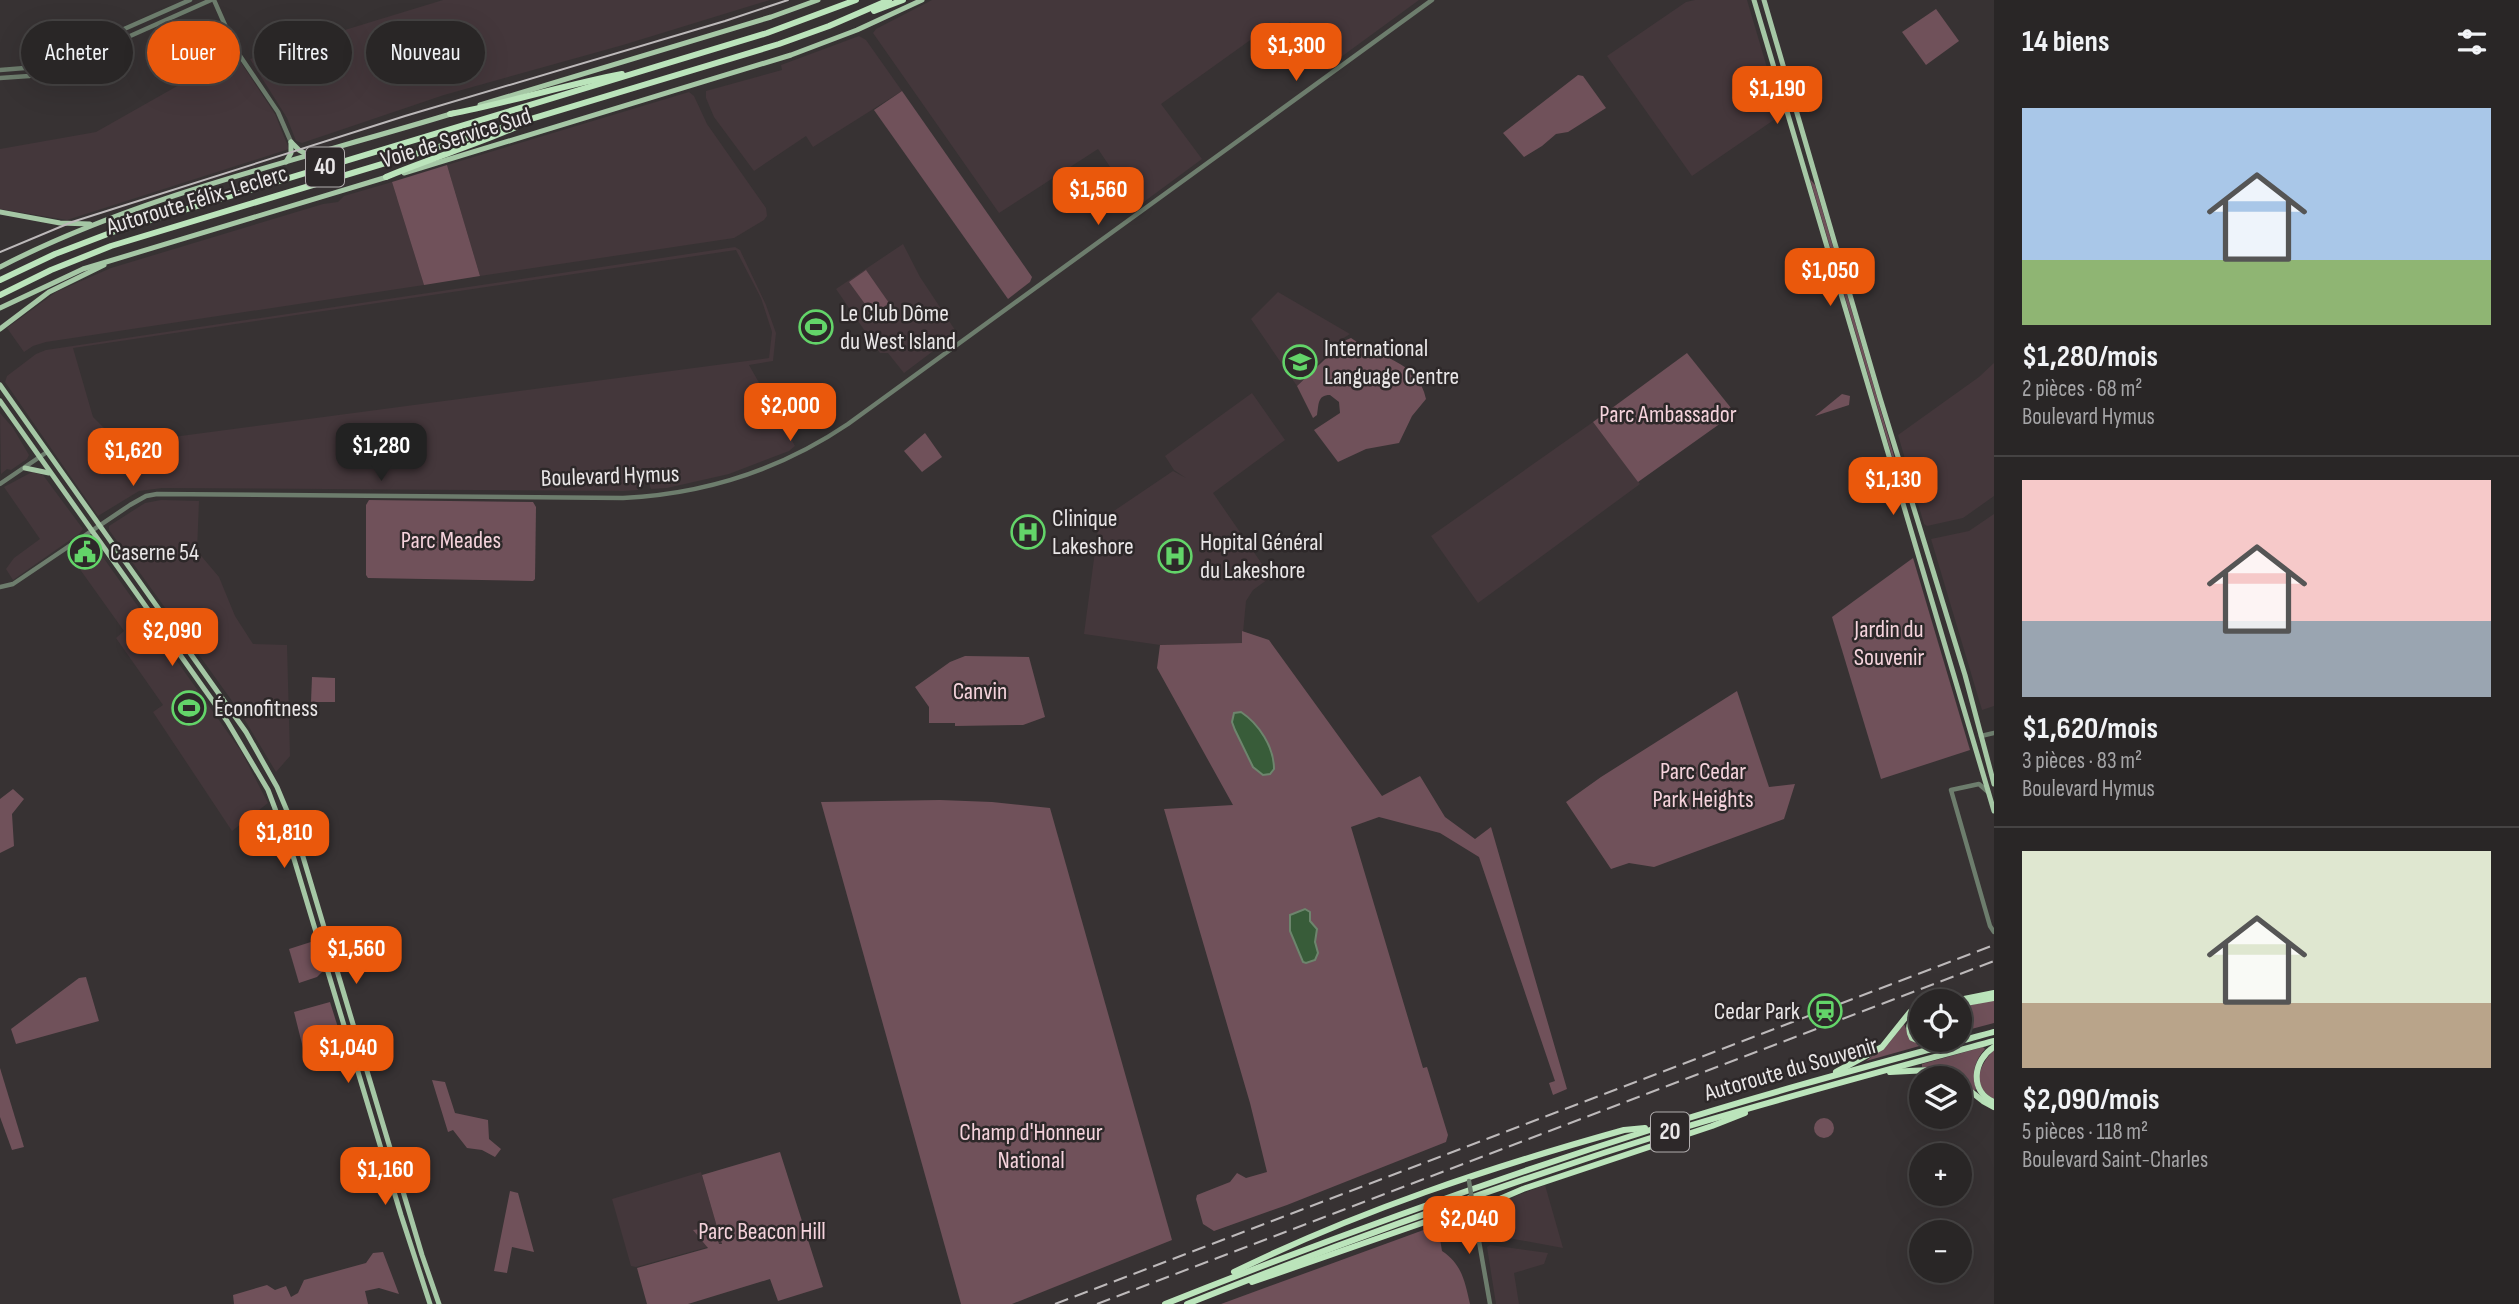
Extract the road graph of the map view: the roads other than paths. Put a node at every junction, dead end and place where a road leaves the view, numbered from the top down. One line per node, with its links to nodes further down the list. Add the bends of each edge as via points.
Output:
1 (190, 0): 13 (street, via 47,63)
2 (212, 0): 14 (street, via 51,70); 17 (street)
3 (818, 0): 15 (main road)
4 (856, 0): 12 (highway, Autoroute Félix-Leclerc / 40)
5 (889, 0): 11 (highway, Autoroute Félix-Leclerc / 40)
6 (903, 0): 11 (highway)
7 (922, 0): 20 (main road, Voie de Service Sud, via 790,55)
8 (1432, 0): 36 (street, Boulevard Hymus, via 848,424 757,472 699,489 637,497 157,494 139,499)
9 (1754, 0): 41 (main road)
10 (1764, 0): 40 (main road)
11 (829, 26): 16 (highway, Autoroute Félix-Leclerc / 40)
12 (655, 67): 15 (highway); 25 (highway, Autoroute Félix-Leclerc / 40, via 118,230)
13 (0, 70)
14 (0, 78)
15 (450, 114): 18 (main road)
16 (543, 115): 20 (highway); 26 (highway, Autoroute Félix-Leclerc / 40, via 111,246)
17 (291, 142): 18 (main road); 19 (main road)
18 (309, 155): 19 (main road)
19 (285, 163): 22 (main road)
20 (386, 177): 23 (main road, Voie de Service Sud)
21 (0, 212): 22 (main road)
22 (92, 224): 24 (main road)
23 (116, 259): 27 (main road, Voie de Service Sud, via 70,274); 28 (main road, via 49,292)
24 (0, 267)
25 (0, 280)
26 (0, 295)
27 (0, 308)
28 (0, 329)
29 (0, 385): 31 (main road)
30 (0, 401): 32 (main road)
31 (47, 452): 32 (street); 36 (main road)
32 (39, 458): 33 (street); 34 (main road)
33 (25, 468): 34 (main road); 35 (street)
34 (49, 473): 37 (main road)
35 (0, 484)
36 (99, 526): 37 (street, Boulevard Hymus); 68 (main road, via 246,732 283,799)
37 (90, 531): 38 (street, Boulevard Hymus, via 16,582); 67 (main road, via 239,739 275,804)
38 (0, 587)
39 (1994, 733): 40 (street)
40 (1981, 736): 43 (main road)
41 (1981, 771): 42 (street); 44 (main road)
42 (1973, 784): 44 (street); 46 (street, via 1951,790)
43 (1994, 784)
44 (1989, 792): 45 (main road)
45 (1994, 811)
46 (1993, 932)
47 (1994, 995): 48 (highway); 49 (highway)
48 (1972, 998)
49 (1972, 1001)
50 (1909, 1014): 58 (highway, via 1882,1047)
51 (1994, 1032): 52 (highway, Autoroute du Souvenir / 20)
52 (1972, 1038)
53 (1994, 1041): 57 (highway, Autoroute du Souvenir / 20)
54 (1994, 1047): 61 (highway, via 1981,1059 1976,1076 1981,1093)
55 (1920, 1052): 58 (highway, Autoroute du Souvenir / 20)
56 (1909, 1071): 57 (highway)
57 (1876, 1073): 60 (highway, Autoroute du Souvenir / 20)
58 (1821, 1079): 62 (highway, Autoroute du Souvenir / 20)
59 (1972, 1092): 61 (highway)
60 (1774, 1101): 64 (highway); 66 (highway, Autoroute du Souvenir / 20, via 1446,1206)
61 (1994, 1104)
62 (1657, 1128): 63 (highway, via 1624,1130); 65 (highway, Autoroute du Souvenir / 20, via 1362,1227)
63 (1468, 1179): 64 (street, bridge); 65 (highway, via 1345,1223)
64 (1473, 1208): 66 (highway); 71 (street)
65 (1188, 1295): 69 (highway, Autoroute du Souvenir / 20)
66 (1201, 1299): 70 (highway, Autoroute du Souvenir / 20)
67 (430, 1304)
68 (439, 1304)
69 (1165, 1304)
70 (1187, 1304)
71 (1490, 1304)

